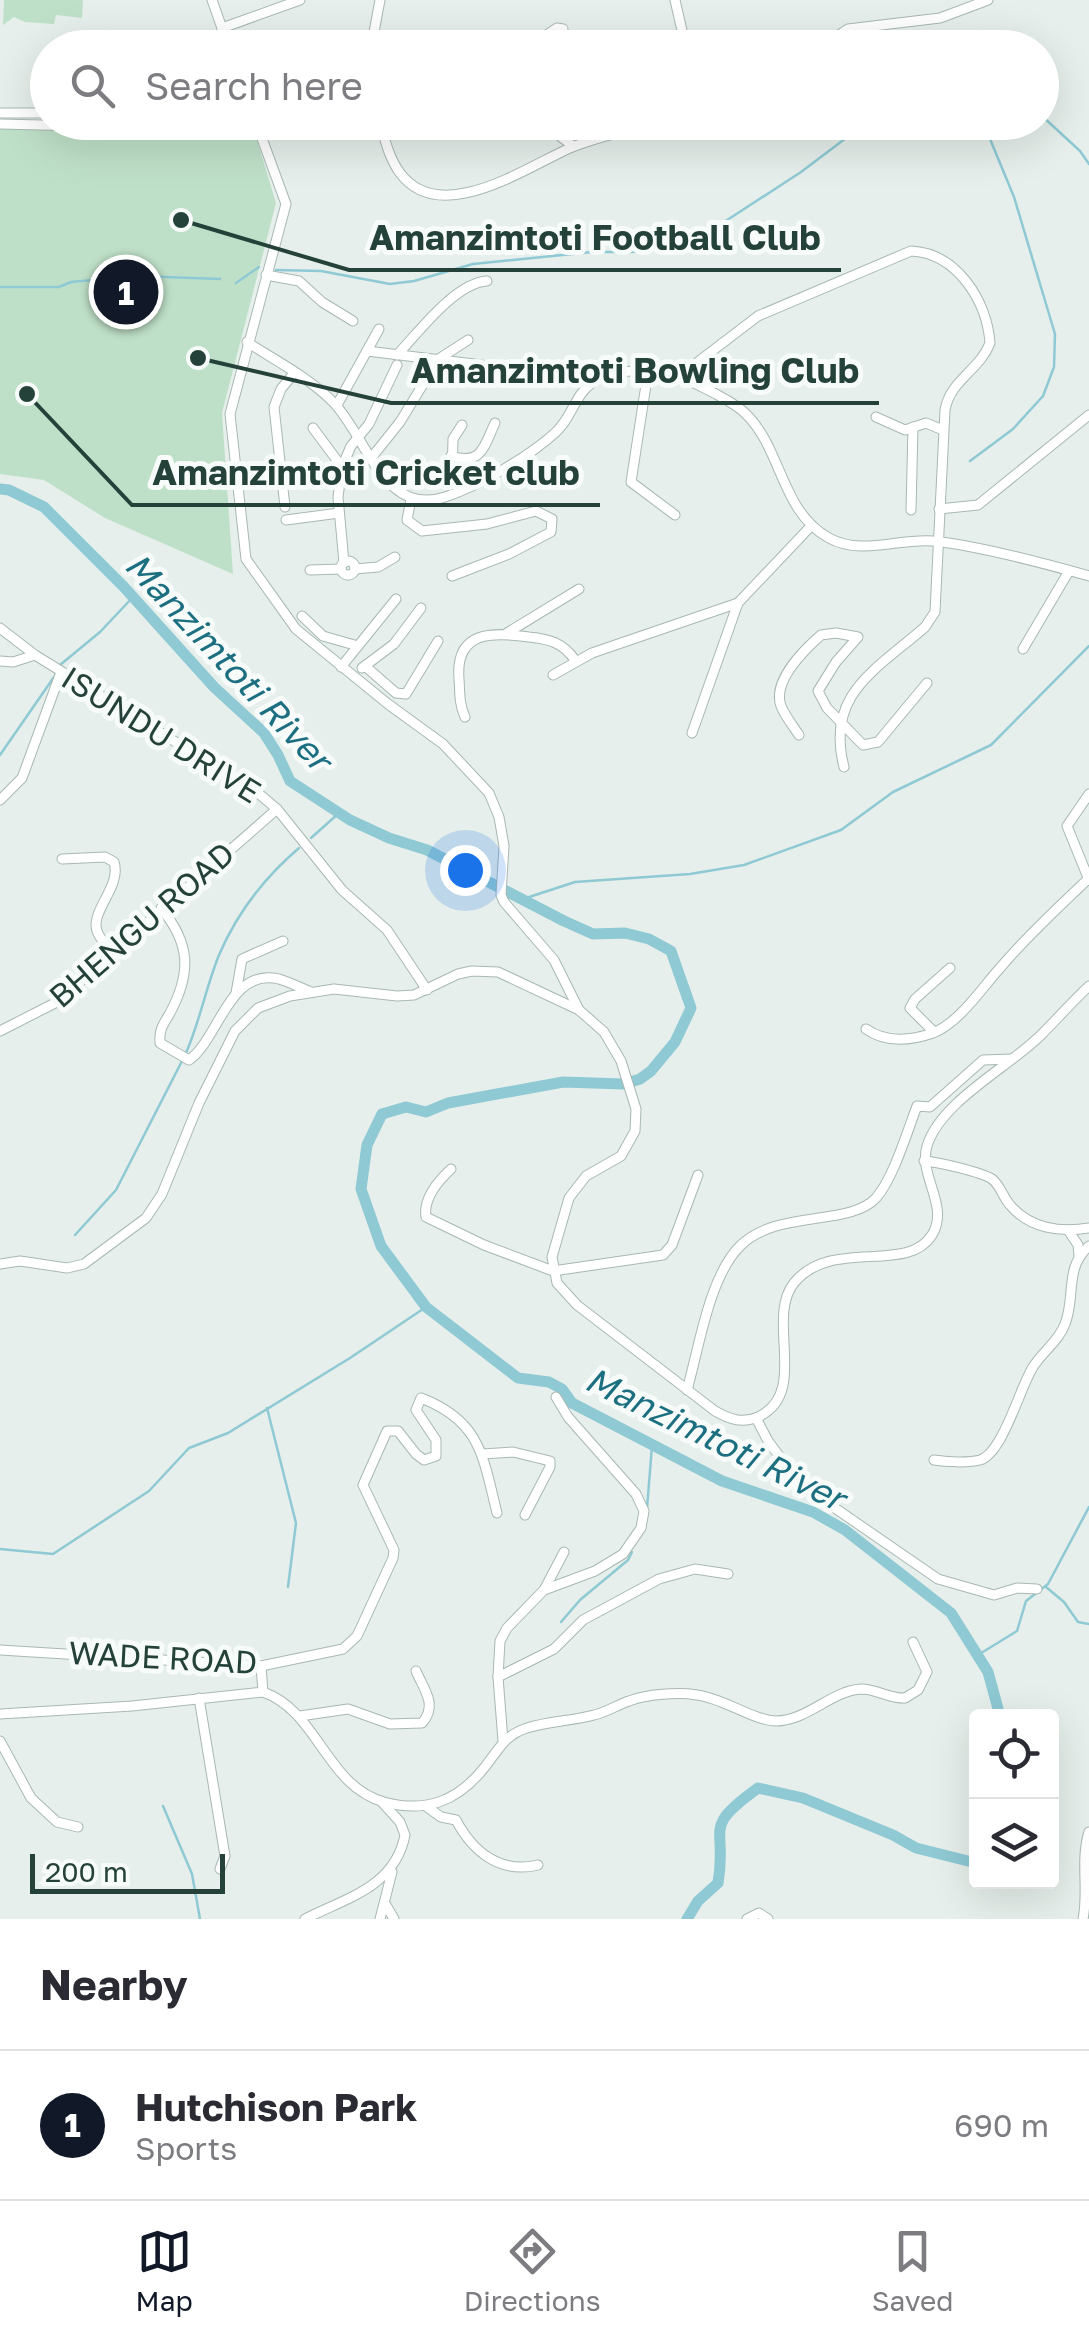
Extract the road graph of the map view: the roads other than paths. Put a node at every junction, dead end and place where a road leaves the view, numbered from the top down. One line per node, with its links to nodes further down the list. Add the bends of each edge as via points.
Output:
1 (212, 0): 6 (street)
2 (300, 0): 6 (street)
3 (380, 0): 7 (street)
4 (675, 0): 8 (street)
5 (988, 0): 9 (street, via 940,18)
6 (222, 28)
7 (374, 30)
8 (682, 30)
9 (846, 30)
10 (0, 113): 11 (street)
11 (30, 114)
12 (0, 124): 13 (street)
13 (30, 125)
14 (263, 140): 19 (street, via 286,204)
15 (386, 140): 18 (street, via 402,176 436,195 494,185)
16 (566, 140): 18 (street)
17 (596, 140): 18 (street)
18 (574, 146)
19 (266, 274): 21 (street, via 298,282); 24 (street)
20 (486, 282): 26 (street, via 448,302)
21 (353, 321)
22 (379, 329): 25 (street)
23 (468, 340): 27 (street)
24 (247, 342): 29 (street); 77 (street, via 229,424 246,559 296,629)
25 (366, 351): 26 (street); 33 (street)
26 (397, 360): 27 (street); 41 (street)
27 (438, 360): 28 (street)
28 (482, 365)
29 (294, 372): 33 (street); 49 (street, via 274,406)
30 (648, 372): 31 (street); 47 (street, via 611,374 590,384 543,443); 53 (street, via 632,482)
31 (684, 378): 40 (street, via 758,316 900,254 922,251 968,284 989,330 987,350 950,391); 55 (street, via 729,401 758,428)
32 (425, 380): 43 (street)
33 (337, 406): 41 (street)
34 (1089, 415): 50 (street, via 978,506)
35 (876, 417): 38 (street)
36 (496, 423): 44 (street, via 482,451)
37 (462, 424): 42 (street)
38 (913, 427): 40 (street, via 926,423); 51 (street)
39 (313, 428): 45 (street)
40 (943, 430): 50 (street)
41 (358, 436): 43 (street); 45 (street)
42 (451, 456): 44 (street); 46 (street)
43 (372, 457): 48 (street, via 395,490)
44 (467, 460): 47 (street)
45 (342, 467): 52 (street)
46 (452, 475)
47 (478, 481): 48 (street, via 444,497)
48 (411, 499): 61 (street, via 408,520 422,530 536,511 552,520 550,532)
49 (285, 507)
50 (940, 509): 56 (street)
51 (911, 510)
52 (339, 513): 54 (street); 58 (street)
53 (675, 516)
54 (286, 520)
55 (811, 526): 56 (street, via 859,546); 65 (street)
56 (940, 542): 60 (street); 83 (street, via 931,620 854,691)
57 (395, 557): 58 (street, via 378,567)
58 (343, 566): 59 (street)
59 (310, 570)
60 (1069, 570): 62 (street); 72 (street)
61 (452, 576)
62 (1089, 576)
63 (579, 589): 69 (street)
64 (396, 599): 71 (street)
65 (738, 603): 75 (street); 84 (street)
66 (421, 608): 76 (street, via 394,644)
67 (302, 616): 71 (street, via 323,636)
68 (0, 628): 73 (street, ISUNDU DRIVE)
69 (507, 633): 75 (street, via 554,640); 82 (street, via 475,639 462,652)
70 (438, 641): 76 (street, via 406,694)
71 (358, 646): 77 (street)
72 (1023, 649)
73 (34, 655): 74 (street); 78 (street, ISUNDU DRIVE)
74 (0, 660)
75 (576, 660): 79 (street)
76 (364, 666): 80 (street)
77 (341, 667): 80 (street)
78 (61, 672): 88 (street, via 22,778); 89 (street, ISUNDU DRIVE)
79 (553, 674)
80 (352, 676): 100 (street, via 443,744 480,783 499,818 504,902 554,960)
81 (926, 683): 83 (street, via 873,746 858,742)
82 (465, 717)
83 (840, 720): 85 (street, via 818,691 858,637 826,634 782,684 781,706); 86 (street)
84 (692, 734)
85 (799, 735)
86 (844, 767)
87 (1089, 794): 91 (street, via 1067,826)
88 (0, 800)
89 (277, 808): 92 (street, BHENGU ROAD); 97 (street, ISUNDU DRIVE, via 332,879 386,930)
90 (62, 859): 94 (street, via 114,862 117,872 96,930)
91 (1089, 880): 103 (street)
92 (161, 908): 94 (street, BHENGU ROAD); 99 (street, via 181,936 184,961 160,1042 189,1060)
93 (283, 941): 99 (street, via 242,960)
94 (111, 951): 102 (street, BHENGU ROAD, via 57,1002)
95 (950, 968): 103 (street, via 910,1008)
96 (1089, 986): 104 (street)
97 (427, 990): 98 (street, via 398,996); 100 (street, via 458,974 486,970)
98 (311, 992): 99 (street, via 273,978); 113 (street, via 258,1008 235,1030 146,1218 84,1264)
99 (236, 993)
100 (579, 1010): 114 (street, via 604,1032 621,1061 636,1118 621,1156 581,1180 569,1198)
101 (866, 1030): 103 (street, via 884,1040)
102 (0, 1031)
103 (934, 1032)
104 (1012, 1060): 105 (street, via 936,1126); 115 (street, via 984,1060 930,1106 917,1106 885,1184 870,1202 779,1223 740,1245 714,1294)
105 (924, 1161): 109 (street, via 989,1178 1022,1217); 117 (street, via 938,1207 932,1235 910,1252 817,1265 793,1284 784,1312 784,1379 773,1404)
106 (451, 1169): 114 (street, via 432,1191 426,1217)
107 (698, 1175): 114 (street, via 663,1255)
108 (1089, 1228): 109 (street)
109 (1068, 1230): 112 (street)
110 (1089, 1246): 112 (street)
111 (0, 1250): 113 (street)
112 (1079, 1256): 119 (street, via 1063,1329 1030,1371 988,1454)
113 (4, 1263)
114 (553, 1272): 115 (street, via 577,1305)
115 (687, 1390): 117 (street, via 726,1417)
116 (556, 1397): 125 (street, via 644,1511 623,1554)
117 (756, 1418): 124 (street, via 800,1484 938,1579 994,1594)
118 (482, 1454): 120 (street, WADE ROAD); 121 (street, via 550,1460); 128 (street, WADE ROAD, via 465,1424 421,1398 416,1410 436,1440 436,1456 424,1460 398,1431 384,1433 362,1485 393,1558 356,1636 343,1648)
119 (934, 1460)
120 (497, 1512)
121 (525, 1514)
122 (564, 1552): 125 (street)
123 (728, 1574): 130 (street, via 694,1570 659,1578 583,1620 554,1649)
124 (1037, 1589)
125 (544, 1590): 130 (street, via 504,1633)
126 (912, 1642): 136 (street, via 927,1672 905,1698 860,1690 772,1721 699,1695 638,1698 592,1716 527,1728)
127 (0, 1650): 128 (street, WADE ROAD)
128 (260, 1666): 131 (street)
129 (416, 1671): 134 (street, via 431,1704 422,1723 390,1724 348,1710)
130 (498, 1677): 136 (street)
131 (263, 1692): 132 (street); 134 (street)
132 (199, 1698): 133 (street); 142 (street, via 225,1856)
133 (0, 1714)
134 (300, 1716): 137 (street, via 346,1778)
135 (0, 1741): 139 (street, via 31,1798 57,1822)
136 (503, 1741): 138 (street, via 479,1774)
137 (381, 1801): 138 (street); 143 (street, via 406,1835)
138 (428, 1807): 141 (street, via 456,1820 490,1860)
139 (78, 1828)
140 (1089, 1832): 150 (street)
141 (538, 1866)
142 (220, 1869)
143 (392, 1869): 144 (street); 145 (street, via 373,1886)
144 (386, 1905): 146 (street); 147 (street)
145 (304, 1919)
146 (380, 1919)
147 (394, 1919)
148 (748, 1919): 149 (street, via 759,1912)
149 (768, 1919)
150 (1083, 1919)

